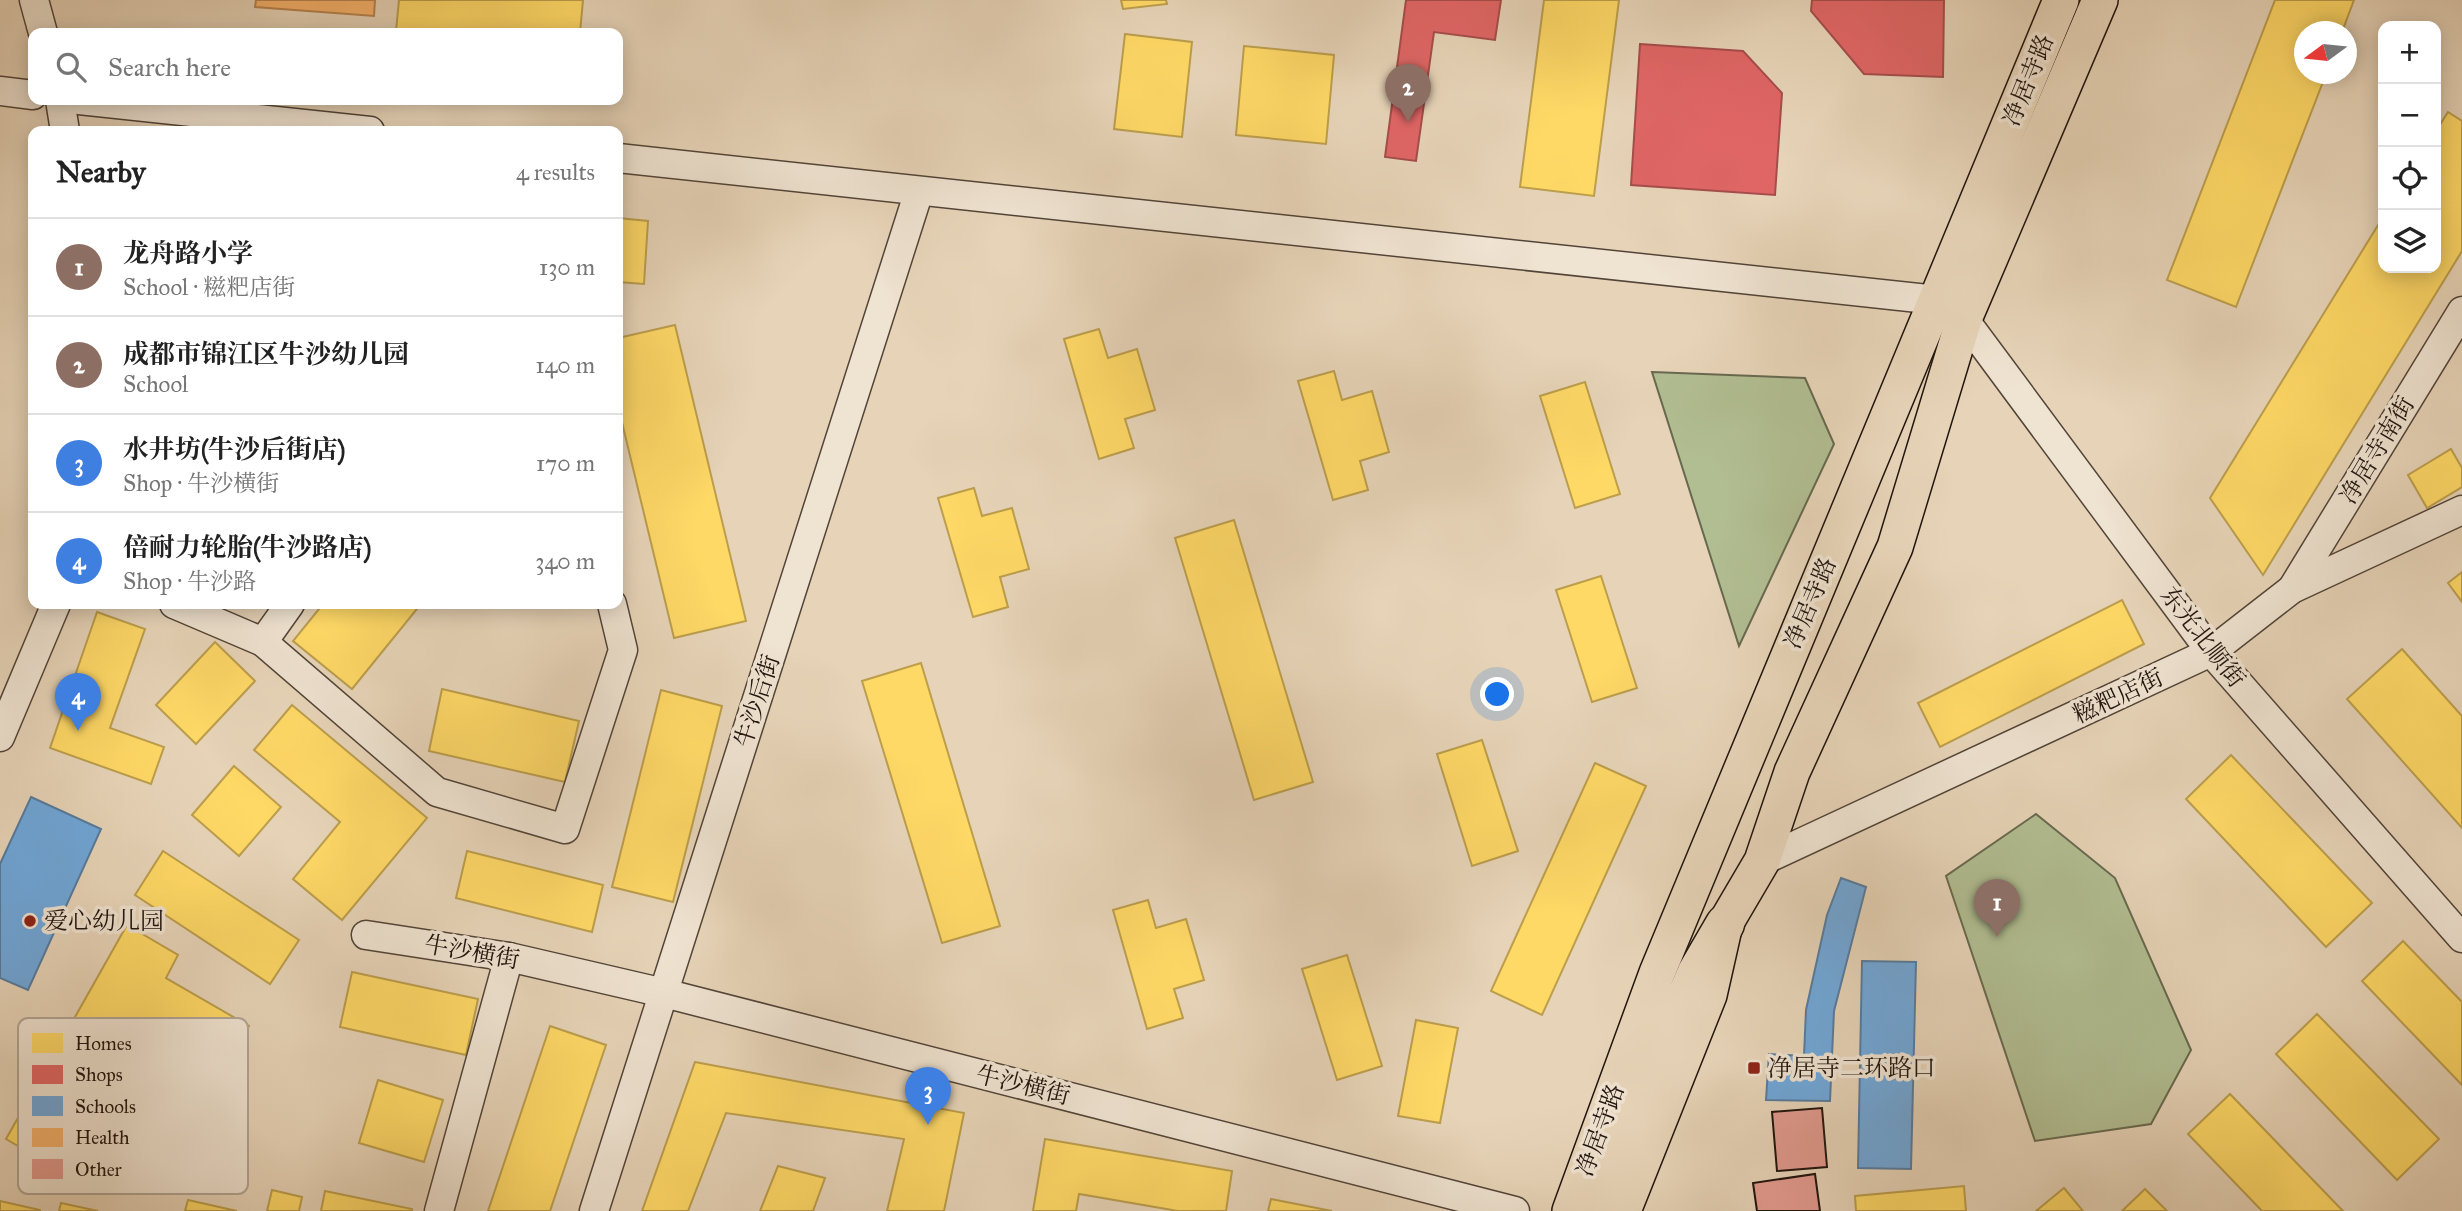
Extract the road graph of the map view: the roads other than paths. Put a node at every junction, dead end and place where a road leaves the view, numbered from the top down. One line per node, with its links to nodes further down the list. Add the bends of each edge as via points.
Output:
1 (34, 0): 4 (street)
2 (2061, 0): 13 (main road, 净居寺路)
3 (2100, 0): 13 (main road, 净居寺路)
4 (42, 28)
5 (0, 91): 6 (street)
6 (28, 94)
7 (61, 105): 9 (street)
8 (126, 105): 10 (street)
9 (64, 126)
10 (323, 126)
11 (623, 159): 12 (street)
12 (919, 191): 13 (street); 29 (street, 牛沙后街)
13 (1951, 309): 22 (street, 东光北顺街); 24 (main road, 净居寺路, via 1895,547 1792,772); 33 (main road, 净居寺路, via 1657,973)
14 (2462, 311): 16 (street, 净居寺南街)
15 (2462, 510): 16 (street, 糍粑店街)
16 (2292, 589): 22 (street, 糍粑店街)
17 (55, 609): 23 (street)
18 (186, 609): 21 (street)
19 (286, 609): 21 (street)
20 (613, 609): 21 (street, via 623,650 565,830 437,792)
21 (263, 642)
22 (2211, 652): 24 (street, 糍粑店街); 27 (street, 东光北顺街)
23 (0, 737)
24 (1762, 861): 25 (main road, 净居寺路)
25 (1724, 924): 34 (highway, via 1697,972); 35 (main road, 净居寺路, via 1709,995)
26 (366, 935): 28 (street, 牛沙横街)
27 (2462, 939)
28 (509, 957): 29 (street, 牛沙横街); 30 (street)
29 (664, 993): 31 (street, 牛沙后街); 32 (street, 牛沙横街)
30 (439, 1211)
31 (594, 1211)
32 (1515, 1211)
33 (1570, 1211)
34 (1593, 1211)
35 (1623, 1211)

